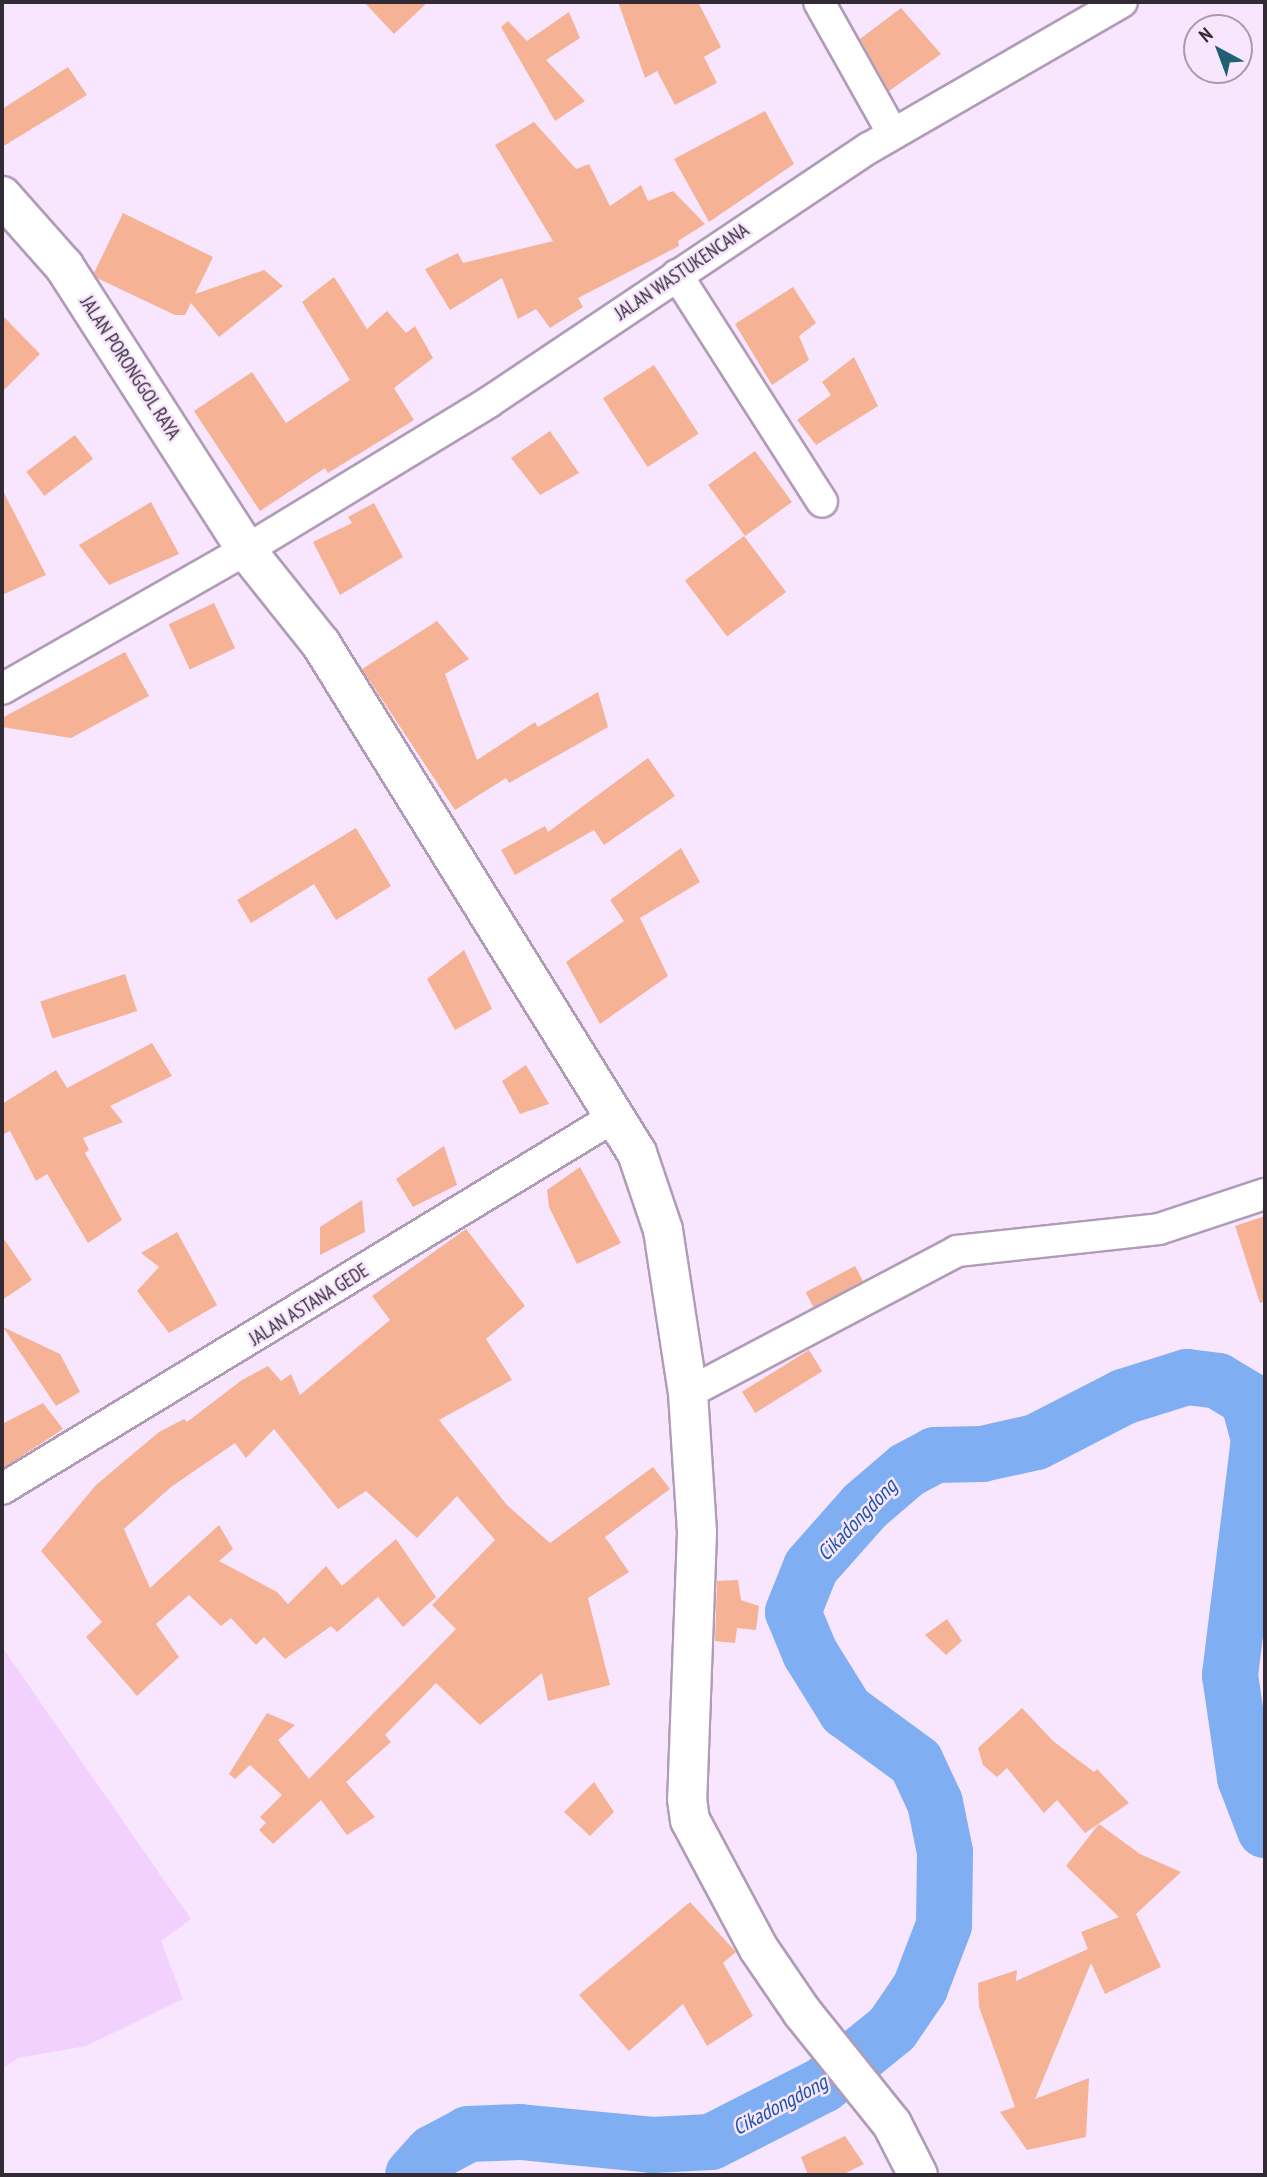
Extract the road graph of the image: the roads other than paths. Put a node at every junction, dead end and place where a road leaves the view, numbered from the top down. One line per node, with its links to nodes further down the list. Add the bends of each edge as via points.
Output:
1 (819, 2): 3 (street)
2 (1122, 2): 3 (street, JALAN WASTUKENCANA)
3 (893, 135): 5 (street, JALAN WASTUKENCANA)
4 (2, 196): 7 (street, JALAN PORONGGOL RAYA, via 64,266)
5 (677, 275): 6 (street); 7 (street, JALAN WASTUKENCANA, via 489,402)
6 (822, 502)
7 (246, 550): 8 (street, JALAN WASTUKENCANA); 9 (street, JALAN PORONGGOL RAYA, via 321,644)
8 (2, 689)
9 (614, 1117): 11 (street, JALAN PORONGGOL RAYA, via 646,1174 663,1230); 12 (street, JALAN ASTANA GEDE)
10 (1265, 1194): 11 (street, via 1159,1229 957,1251)
11 (688, 1393): 13 (street, JALAN PORONGGOL RAYA, via 698,1532 687,1799 690,1820 759,1949 892,2124)
12 (2, 1489)
13 (918, 2175)

